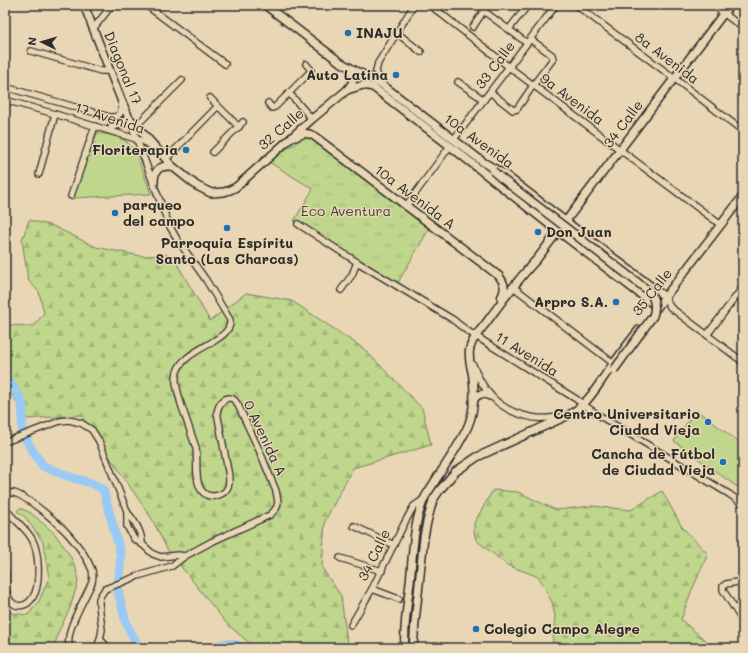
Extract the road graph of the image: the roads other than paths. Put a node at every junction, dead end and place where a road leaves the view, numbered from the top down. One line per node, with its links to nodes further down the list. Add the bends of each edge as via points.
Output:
1 (84, 5): 15 (main road, Diagonal 17)
2 (112, 5): 15 (street)
3 (146, 5): 21 (street)
4 (265, 5): 23 (main road, 10a Avenida)
5 (414, 5): 17 (street)
6 (430, 5): 24 (street, 9a Avenida)
7 (528, 5): 16 (street)
8 (556, 5): 18 (street, 33 Calle)
9 (576, 5): 26 (street, 8a Avenida)
10 (713, 5): 12 (street)
11 (730, 5): 12 (main road, 34 Calle)
12 (724, 13): 14 (street); 26 (main road, 34 Calle)
13 (473, 27): 16 (street, via 485,12)
14 (743, 28)
15 (93, 29): 25 (main road, Diagonal 17)
16 (509, 29): 18 (street)
17 (397, 33): 20 (street); 29 (street, via 378,63 376,71)
18 (529, 41): 24 (street, 33 Calle); 30 (street, via 553,57)
19 (31, 51): 25 (street, via 101,71)
20 (421, 52)
21 (225, 64)
22 (306, 64): 35 (street, via 310,72)
23 (349, 67): 29 (main road, 10a Avenida); 33 (main road, via 353,80)
24 (509, 67): 30 (street, 9a Avenida); 34 (street, 33 Calle)
25 (110, 71): 39 (main road, Diagonal 17)
26 (674, 78): 52 (street, 8a Avenida); 56 (main road, 34 Calle)
27 (182, 80): 49 (street)
28 (458, 82): 38 (street)
29 (380, 83): 54 (main road, 10a Avenida)
30 (534, 84): 34 (street, via 515,110); 56 (street, 9a Avenida)
31 (364, 85): 33 (main road, 32 Calle); 54 (main road, 10a Avenida, via 373,87 431,131)
32 (5, 86): 43 (street, 17 Avenida)
33 (347, 90): 45 (main road, 32 Calle)
34 (490, 92): 38 (street, 33 Calle)
35 (289, 93): 40 (street, via 275,107 272,108); 45 (street)
36 (210, 98): 41 (street)
37 (5, 100): 42 (street, 17 Avenida)
38 (484, 100): 54 (street, 33 Calle)
39 (122, 102): 43 (street, 17 Avenida, via 120,114 117,117); 44 (main road, Diagonal 17)
40 (268, 103)
41 (218, 106): 50 (street); 58 (street)
42 (55, 114): 47 (street, 17 Avenida); 61 (street)
43 (108, 117): 48 (street, via 112,121)
44 (129, 118): 48 (main road, via 121,124); 49 (main road, Diagonal 17); 53 (street, Diagonal 17)
45 (312, 119): 55 (main road, 32 Calle)
46 (243, 122): 50 (street)
47 (95, 126): 51 (street, 17 Avenida); 64 (street)
48 (112, 126): 51 (street)
49 (136, 126): 58 (main road, Diagonal 17)
50 (239, 127): 57 (street)
51 (103, 129): 53 (street, 17 Avenida)
52 (743, 131)
53 (136, 139): 58 (street, 17 Avenida); 62 (street, 0 Avenida A)
54 (452, 143): 59 (main road, 10a Avenida); 66 (street, 33 Calle); 69 (main road, 10a Avenida)
55 (284, 144): 63 (main road, 32 Calle, via 236,187); 66 (main road, 10a Avenida A, via 303,133 310,134)
56 (619, 150): 68 (main road, 34 Calle); 71 (street, 9a Avenida)
57 (213, 152)
58 (164, 158): 60 (main road, 17 Avenida)
59 (483, 162): 67 (main road, 10a Avenida, via 504,174); 87 (main road, bridge, via 653,296 653,316)
60 (172, 166): 62 (main road, via 163,166 157,170); 63 (main road, 17 Avenida, via 197,186)
61 (39, 174)
62 (154, 183): 99 (street, 0 Avenida A, via 169,225 231,323 227,332 180,364 176,372 178,392 196,448 200,488 205,494 212,496 224,493 228,486 229,478 217,412 219,404 227,398 236,402 238,406 260,452 278,502 270,515)
63 (217, 193)
64 (71, 196)
65 (743, 196): 71 (main road, 35 Calle)
66 (406, 206): 81 (main road, 10a Avenida A, via 499,276 505,285 505,291)
67 (552, 211): 68 (main road, 10a Avenida); 69 (main road, via 554,220)
68 (565, 220): 72 (main road, 34 Calle); 78 (main road, 10a Avenida)
69 (545, 221): 72 (main road, 10a Avenida)
70 (298, 224): 74 (street, 11 Avenida)
71 (721, 225): 78 (main road, 35 Calle)
72 (558, 231): 73 (main road, 34 Calle); 79 (main road, 10a Avenida)
73 (536, 259): 76 (main road, 34 Calle); 81 (main road, 34 Calle)
74 (357, 262): 77 (street, via 352,275); 83 (street, 11 Avenida)
75 (743, 287): 84 (street)
76 (516, 289): 82 (main road, 34 Calle); 87 (street)
77 (341, 290)
78 (665, 297): 79 (main road, 35 Calle); 80 (street, 10a Avenida)
79 (657, 307): 80 (street); 87 (main road, 35 Calle)
80 (670, 308): 84 (street, 10a Avenida)
81 (496, 309): 82 (main road, 34 Calle)
82 (484, 325): 83 (main road, 34 Calle)
83 (476, 335): 85 (main road, 34 Calle); 90 (street, 11 Avenida)
84 (707, 335): 86 (street, 10a Avenida)
85 (469, 356): 88 (street, via 477,376); 89 (main road, via 473,379)
86 (743, 362)
87 (614, 367): 90 (main road)
88 (490, 396): 89 (main road, via 479,395); 91 (street, via 507,409 529,417)
89 (473, 405): 94 (main road, via 468,425 454,452)
90 (584, 405): 91 (main road); 95 (street, 11 Avenida)
91 (564, 417): 113 (main road, via 465,464 455,472 433,500 424,537)
92 (5, 442): 99 (street, via 60,421 81,423 92,430 99,442 127,511 127,526 134,539 161,557)
93 (5, 494): 109 (street, via 20,496 57,523 74,541 92,571 92,582 71,627 68,638)
94 (424, 498): 98 (street, 34 Calle, via 414,506); 112 (main road, via 413,548)
95 (743, 504)
96 (5, 508): 101 (street, via 31,537 36,554 36,587 33,597 24,605 17,606 9,597)
97 (354, 526): 98 (street)
98 (394, 545): 102 (street, 34 Calle)
99 (185, 556): 108 (street, 0 Avenida A, via 172,566 105,589 99,599 102,630)
100 (340, 558): 102 (street)
101 (5, 571)
102 (382, 571): 104 (street, 34 Calle)
103 (743, 581): 106 (street, via 726,584 723,590)
104 (372, 589): 105 (street); 107 (street, 34 Calle)
105 (399, 599)
106 (743, 622)
107 (351, 626)
108 (100, 639): 110 (street, 0 Avenida A); 111 (street)
109 (70, 648)
110 (97, 648)
111 (108, 648)
112 (405, 648)
113 (413, 648)

